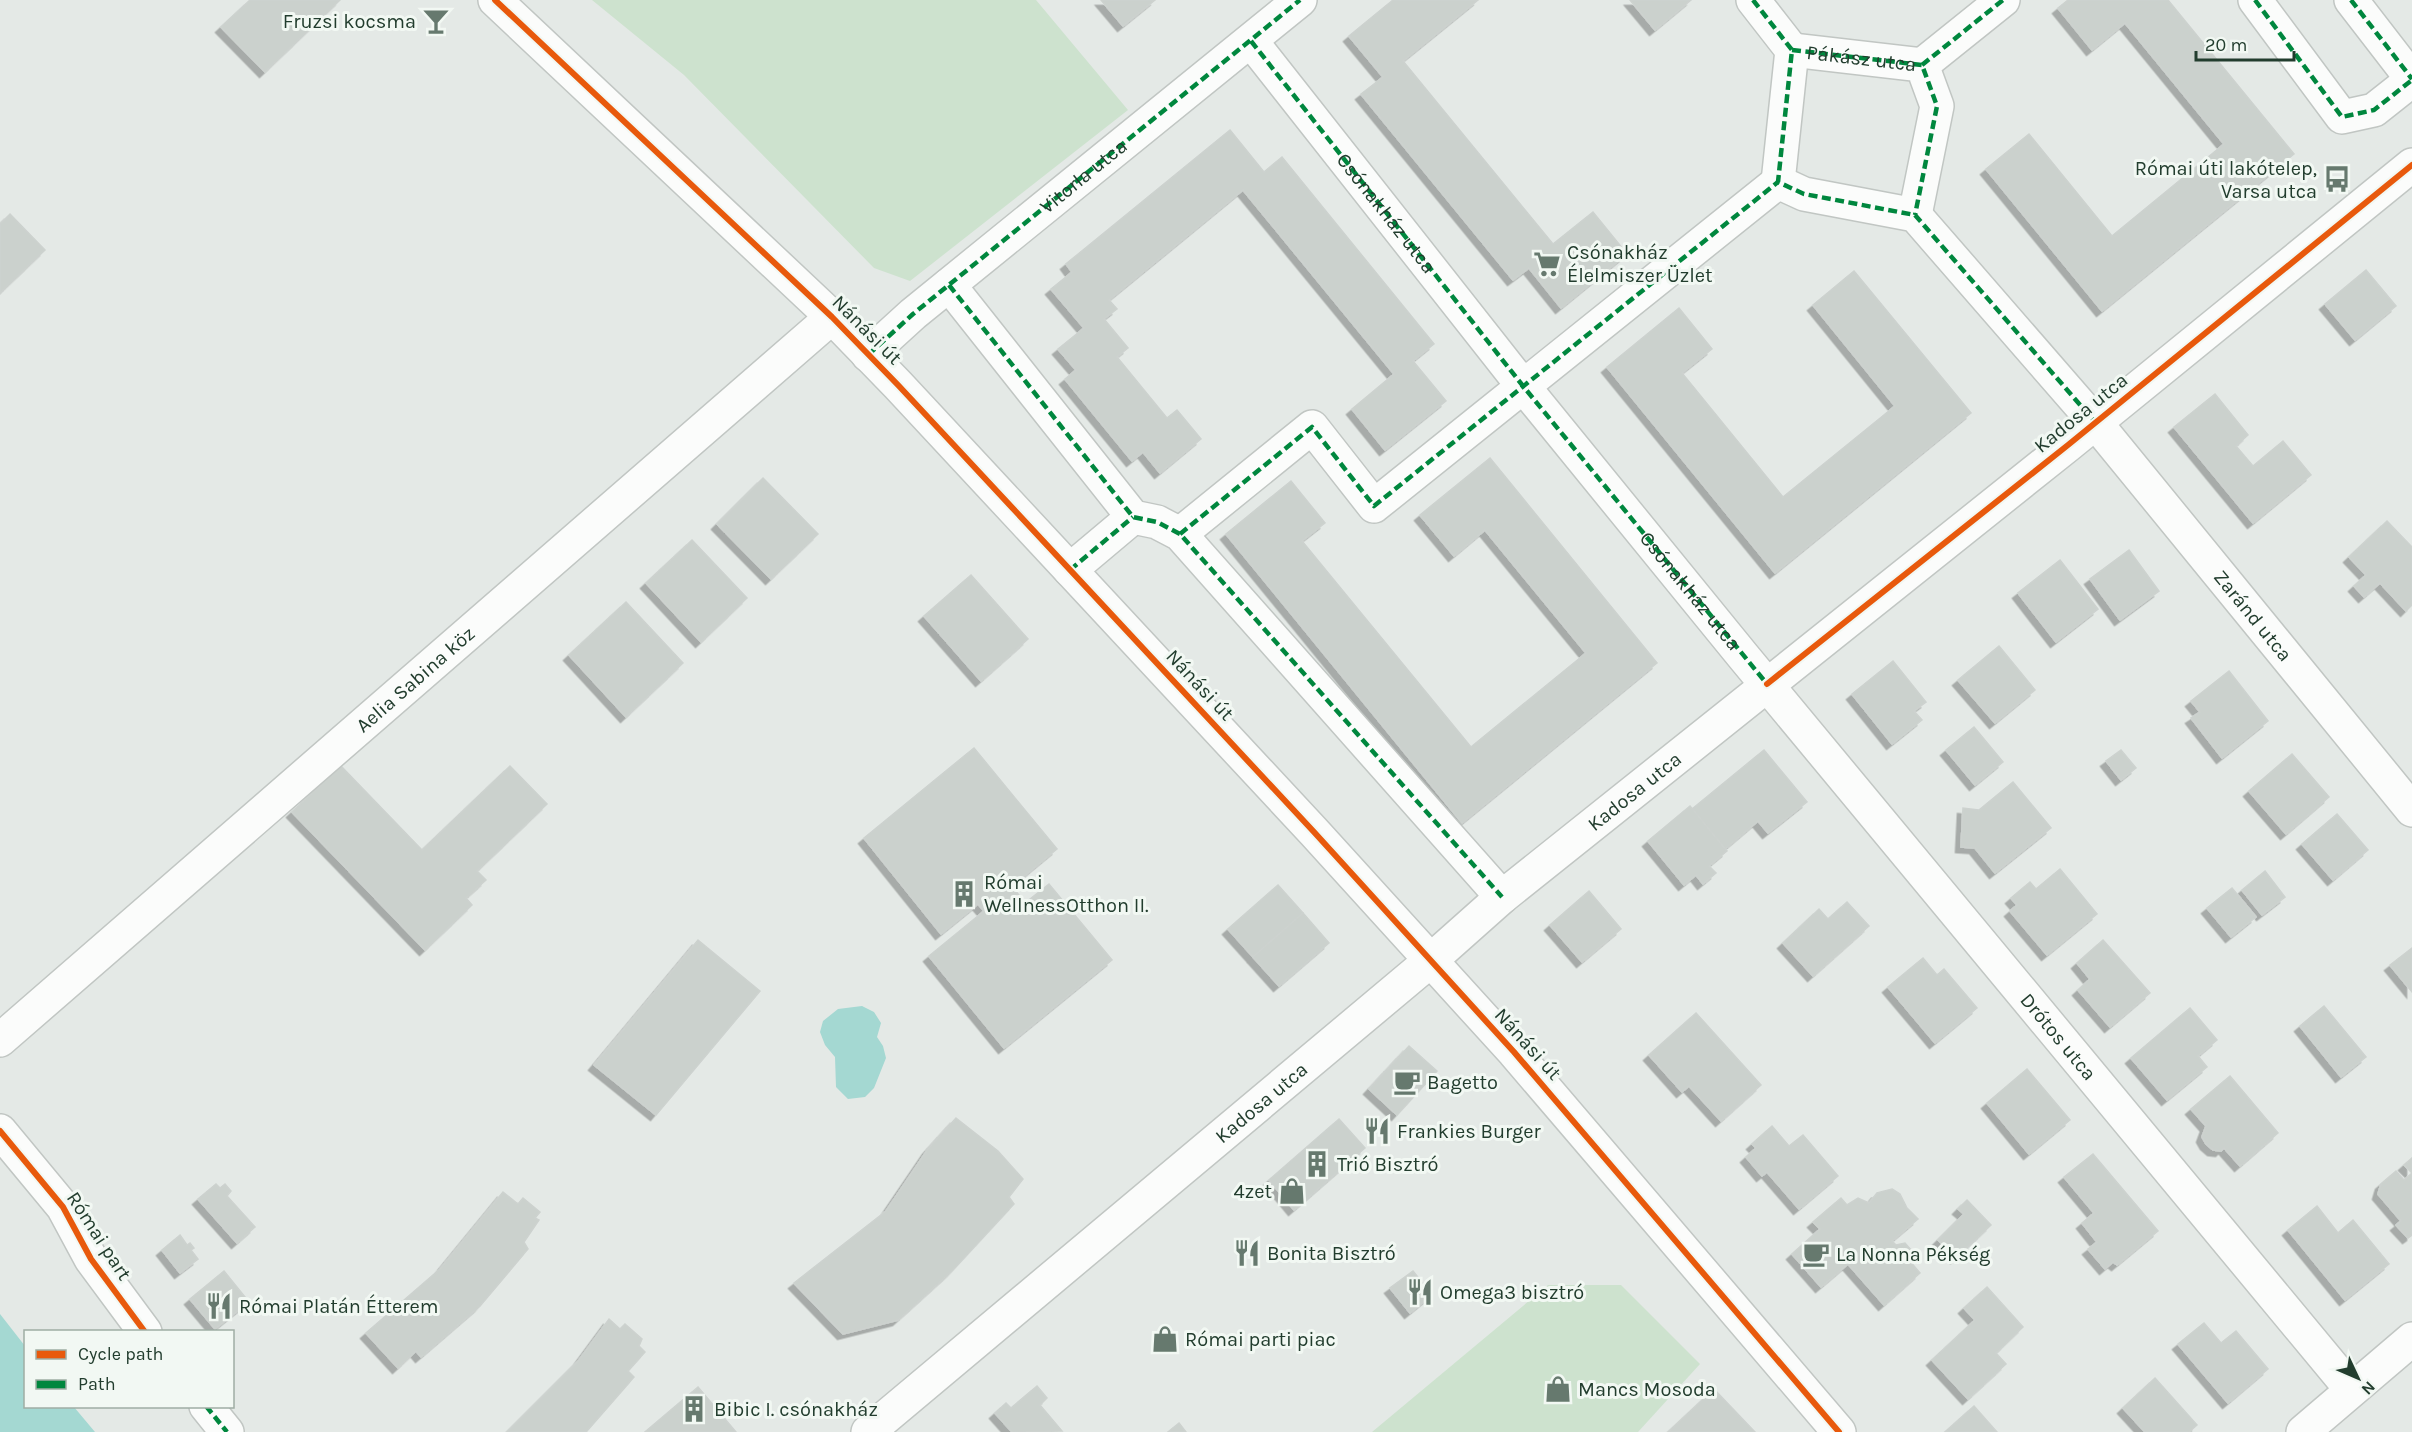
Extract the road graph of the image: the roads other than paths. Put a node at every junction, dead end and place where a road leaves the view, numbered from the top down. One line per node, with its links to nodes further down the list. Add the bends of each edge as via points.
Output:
1 (495, 0): 15 (street, Nánási út)
2 (1300, 0): 7 (street, Vitorla utca)
3 (1753, 0): 8 (street, Pákász utca)
4 (2003, 0): 9 (street)
5 (2255, 0): 10 (street, via 2342,117 2374,110)
6 (2351, 0): 10 (street)
7 (1251, 40): 14 (street, Vitorla utca); 17 (street, Csónakház utca)
8 (1792, 50): 9 (street, Pákász utca); 12 (street, Pákász utca)
9 (1922, 65): 13 (street, Pákász utca, via 1937,106)
10 (2412, 80)
11 (2412, 165): 18 (street, Kadosa utca)
12 (1778, 182): 13 (street, via 1804,194); 17 (street)
13 (1915, 215): 18 (street)
14 (949, 285): 16 (street, Vitorla utca); 19 (street)
15 (832, 317): 16 (street, Nánási út); 26 (street, Aelia Sabina köz)
16 (868, 355): 21 (street, Nánási út)
17 (1523, 386): 20 (street, via 1374,506 1312,427); 22 (street, Csónakház utca)
18 (2095, 423): 22 (street, Kadosa utca); 23 (street, Zaránd utca)
19 (1133, 517): 20 (street, via 1157,522); 21 (street)
20 (1180, 534): 24 (street)
21 (1070, 570): 25 (street, Nánási út)
22 (1767, 684): 24 (street, Kadosa utca); 30 (street, Drótos utca)
23 (2412, 810)
24 (1502, 897): 25 (street, Kadosa utca)
25 (1430, 961): 33 (street, Kadosa utca); 34 (street, Nánási út, via 1514,1052)
26 (0, 1040)
27 (0, 1131): 28 (street, Római part, via 63,1207 91,1259)
28 (144, 1330)
29 (2412, 1340): 30 (street)
30 (2351, 1389): 35 (street)
31 (207, 1408): 32 (street)
32 (227, 1432)
33 (868, 1432)
34 (1839, 1432)
35 (2303, 1432)

